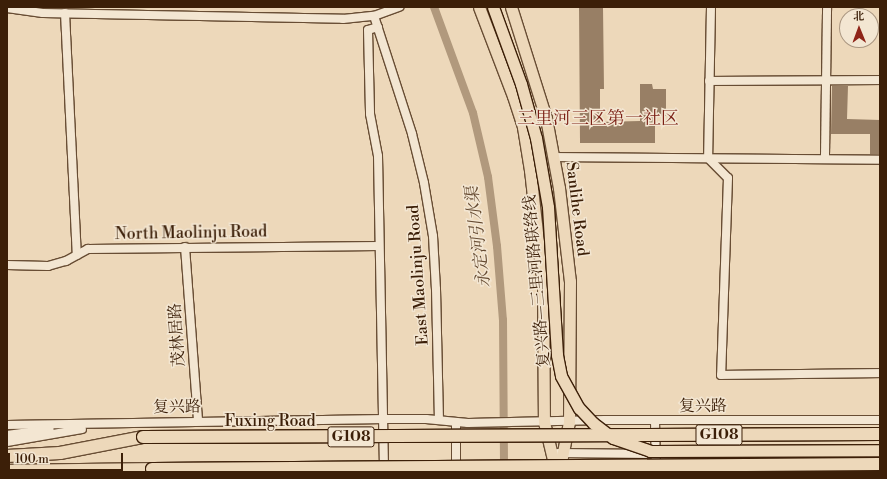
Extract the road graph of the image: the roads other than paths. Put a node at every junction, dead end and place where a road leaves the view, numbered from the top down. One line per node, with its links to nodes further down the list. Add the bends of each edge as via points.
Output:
1 (479, 7): 14 (main road)
2 (493, 7): 40 (main road, 复兴路—三里河路联络线, bridge, via 521,84 536,138 549,214 556,355 561,376 579,408 613,438 650,450)
3 (511, 7): 13 (main road, Sanlihe Road)
4 (711, 7): 12 (street)
5 (827, 7): 15 (street)
6 (7, 8): 8 (street)
7 (397, 8): 9 (street)
8 (65, 13): 9 (street, via 343,20); 21 (street)
9 (374, 16): 10 (street, East Maolinju Road)
10 (378, 26): 19 (street, via 368,30 370,114 378,156); 28 (street, East Maolinju Road, via 412,134 433,236)
11 (880, 80): 12 (street)
12 (710, 81): 17 (street)
13 (546, 118): 14 (street); 16 (main road, Sanlihe Road)
14 (523, 127): 24 (main road)
15 (825, 156)
16 (555, 157): 17 (street); 23 (main road, Sanlihe Road)
17 (708, 158): 18 (street); 25 (street, via 728,178 721,375)
18 (880, 160)
19 (379, 246): 20 (street, North Maolinju Road); 26 (street)
20 (185, 247): 21 (street, North Maolinju Road, via 88,249); 27 (street, 茂林居路)
21 (77, 255): 22 (street, North Maolinju Road, via 48,266)
22 (7, 265)
23 (570, 281): 24 (main road, via 563,288 551,289); 34 (main road, Sanlihe Road)
24 (543, 285): 33 (main road)
25 (880, 373)
26 (385, 419): 27 (street, 复兴路); 28 (street, 复兴路); 48 (street)
27 (198, 420): 31 (street, 复兴路)
28 (439, 420): 32 (street, 复兴路)
29 (655, 420): 30 (street, 复兴路); 34 (street, 复兴路); 42 (street)
30 (880, 420)
31 (128, 422): 36 (street, 复兴路); 39 (street)
32 (456, 422): 33 (street, 复兴路); 49 (street)
33 (544, 422): 34 (street, 复兴路); 41 (main road)
34 (569, 422): 41 (main road, Sanlihe Road)
35 (7, 425): 36 (street, 复兴路)
36 (76, 425): 38 (street)
37 (880, 434): 43 (highway, Fuxing Road / G108, bridge, via 143,437 60,453)
38 (7, 435)
39 (7, 442)
40 (880, 450)
41 (558, 453): 42 (street); 45 (main road, Sanlihe Road)
42 (656, 454): 50 (street)
43 (7, 456)
44 (880, 464): 45 (highway, G108, bridge)
45 (558, 470): 47 (highway, G108, bridge)
46 (7, 471): 47 (highway, G108)
47 (36, 471)
48 (384, 472)
49 (456, 472)
50 (656, 472)

